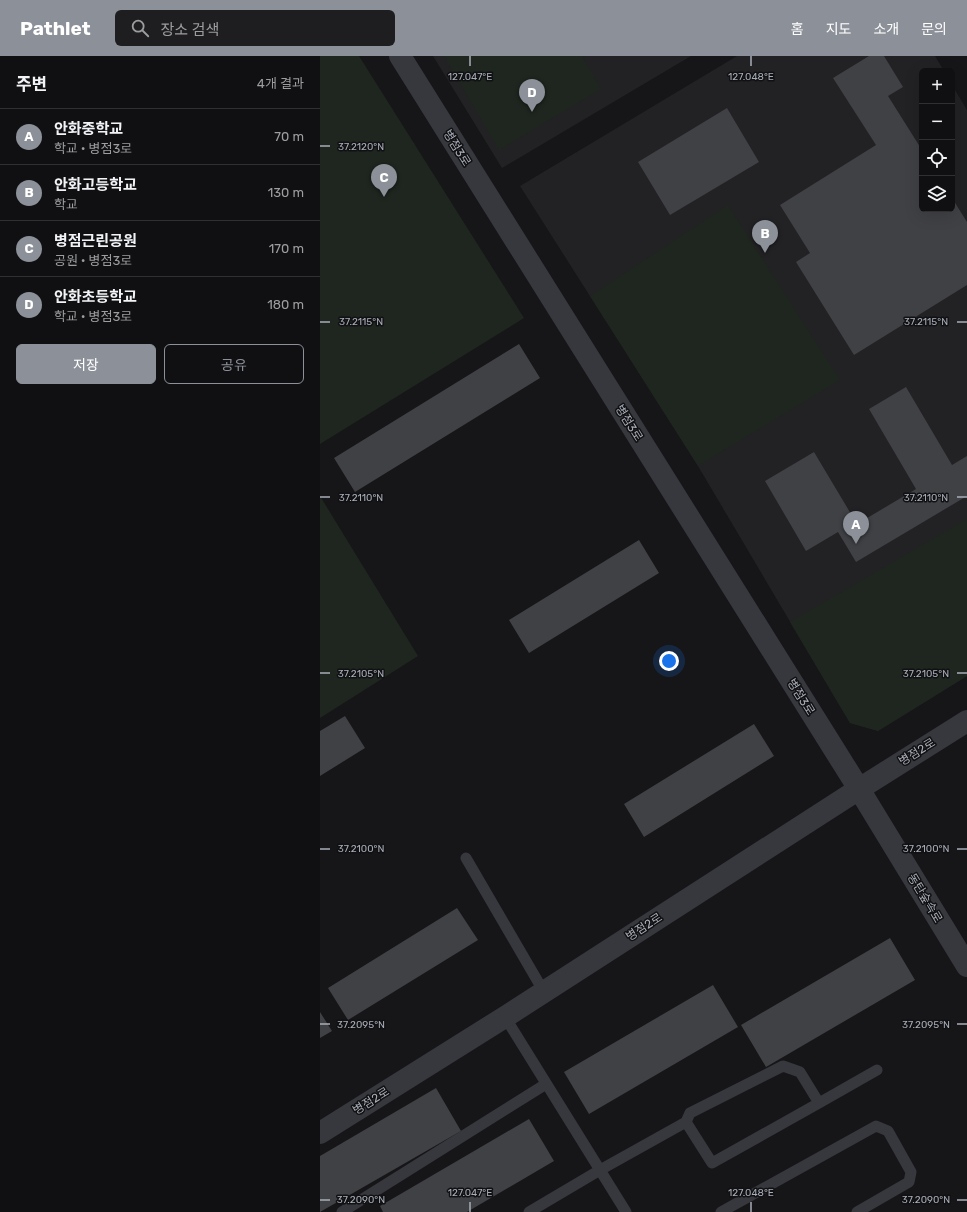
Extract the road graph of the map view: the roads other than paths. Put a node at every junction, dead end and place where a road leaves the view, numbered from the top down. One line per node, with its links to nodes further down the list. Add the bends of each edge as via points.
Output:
1 (400, 56): 3 (street, 병점3로)
2 (967, 721): 3 (street, 병점2로)
3 (859, 789): 5 (street, 동탄숲속로); 6 (street, 병점2로)
4 (466, 858): 6 (lane)
5 (967, 966)
6 (544, 992): 7 (street, 병점2로)
7 (505, 1017): 9 (lane); 12 (street, 병점2로)
8 (877, 1070): 10 (lane)
9 (546, 1084): 13 (lane); 15 (lane)
10 (819, 1103): 11 (lane, via 800,1072 783,1066 690,1113); 11 (lane, via 712,1163)
11 (686, 1122): 13 (lane)
12 (320, 1133)
13 (600, 1170): 14 (lane); 17 (lane)
14 (541, 1209): 16 (lane)
15 (342, 1212)
16 (529, 1212)
17 (626, 1212)
18 (721, 1212): 19 (lane, via 876,1126 888,1131 911,1172 908,1182)
19 (857, 1212)

